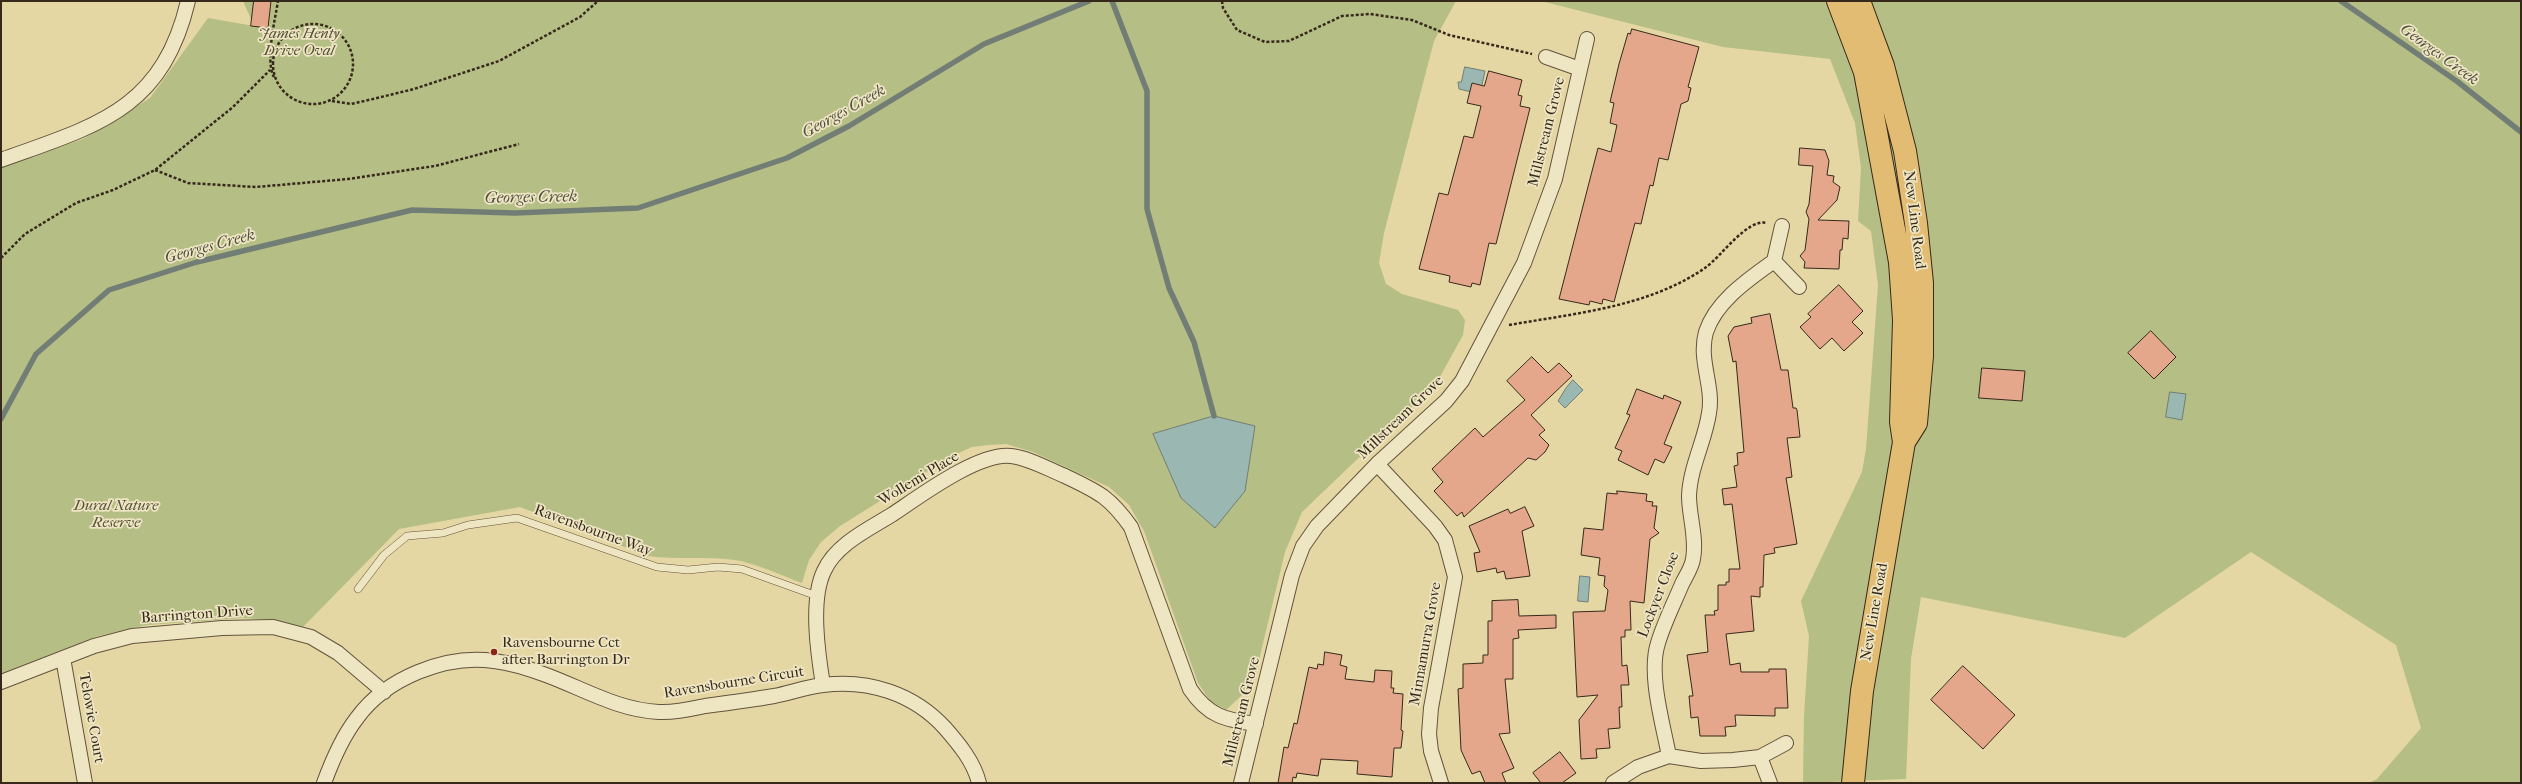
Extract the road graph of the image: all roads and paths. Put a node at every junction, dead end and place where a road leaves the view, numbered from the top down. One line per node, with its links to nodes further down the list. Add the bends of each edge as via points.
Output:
1 (188, 1): 14 (street, via 174,44 160,70 138,96 110,117 77,133)
2 (278, 1): 10 (path)
3 (598, 1): 12 (path, via 580,17 500,61 414,89 373,99 351,104)
4 (1222, 1): 8 (path, via 1223,8 1237,30 1265,42 1289,41 1342,16 1370,14 1412,20 1449,35)
5 (1838, 1): 21 (main road, New Line Road, via 1864,72 1900,262 1904,320 1901,422)
6 (1859, 1): 21 (main road, New Line Road, via 1887,81 1905,151 1916,223 1922,283 1922,356 1916,423)
7 (1587, 38): 9 (street, Millstream Grove)
8 (1546, 57): 9 (street, Millstream Grove)
9 (1580, 69): 20 (street, Millstream Grove, via 1555,180 1524,263)
10 (270, 70): 11 (path); 15 (path, via 233,107)
11 (276, 80): 12 (path, via 288,95 306,104 319,105); 12 (path, via 273,67 274,53 280,41 289,32 301,26 328,26 340,33 348,43 354,69 350,82)
12 (332, 101)
13 (519, 144): 15 (path, via 435,166 348,179 256,187 188,184)
14 (1, 160)
15 (155, 170): 17 (path, via 76,203 25,234)
16 (1782, 226): 18 (street); 20 (path, via 1764,222 1743,232 1707,266 1683,282 1657,294 1611,307)
17 (1, 258)
18 (1774, 261): 19 (street); 31 (street, Lockyer Close, via 1728,299 1715,314 1706,332 1703,352 1710,412 1692,474 1689,496 1693,559 1669,614 1654,658)
19 (1799, 287)
20 (1491, 328): 22 (street, Millstream Grove, via 1462,380 1446,401)
21 (1904, 442): 40 (main road, New Line Road, via 1862,691)
22 (1378, 464): 29 (street, Millstream Grove, via 1317,526 1303,546 1292,575); 37 (street, Minnamurra Grove, via 1445,540 1455,577 1431,708 1429,734 1431,751)
23 (358, 589): 24 (lane, Ravensbourne Way, via 384,555 407,536 443,533 468,525 517,518 657,567 688,570 718,567 742,569)
24 (817, 596): 27 (street, Wollemi Place, via 819,665); 29 (street, Wollemi Place, via 824,571 839,549 956,473 991,458 1011,456 1042,466 1103,495 1119,511 1130,527 1190,689 1200,703 1211,712 1234,721)
25 (62, 658): 26 (street, Barrington Drive); 28 (street, Barrington Drive, via 132,636 222,628 274,627 311,637 338,653); 33 (street, Telowie Court)
26 (1, 682)
27 (823, 685): 28 (street, Ravensbourne Circuit, via 774,696 660,712 622,706 546,675 494,661 466,660 438,665 411,675); 35 (street, Ravensbourne Circuit, via 877,687 904,696 932,714 960,745)
28 (384, 692): 34 (street, Ravensbourne Circuit, via 358,716 342,742)
29 (1256, 724): 36 (street, Millstream Grove)
30 (1786, 743): 32 (street)
31 (1669, 756): 32 (street, via 1701,761); 38 (street, via 1638,767)
32 (1760, 757): 39 (street)
33 (85, 783)
34 (324, 783)
35 (979, 783)
36 (1241, 783)
37 (1441, 783)
38 (1613, 783)
39 (1770, 783)
40 (1853, 783)

